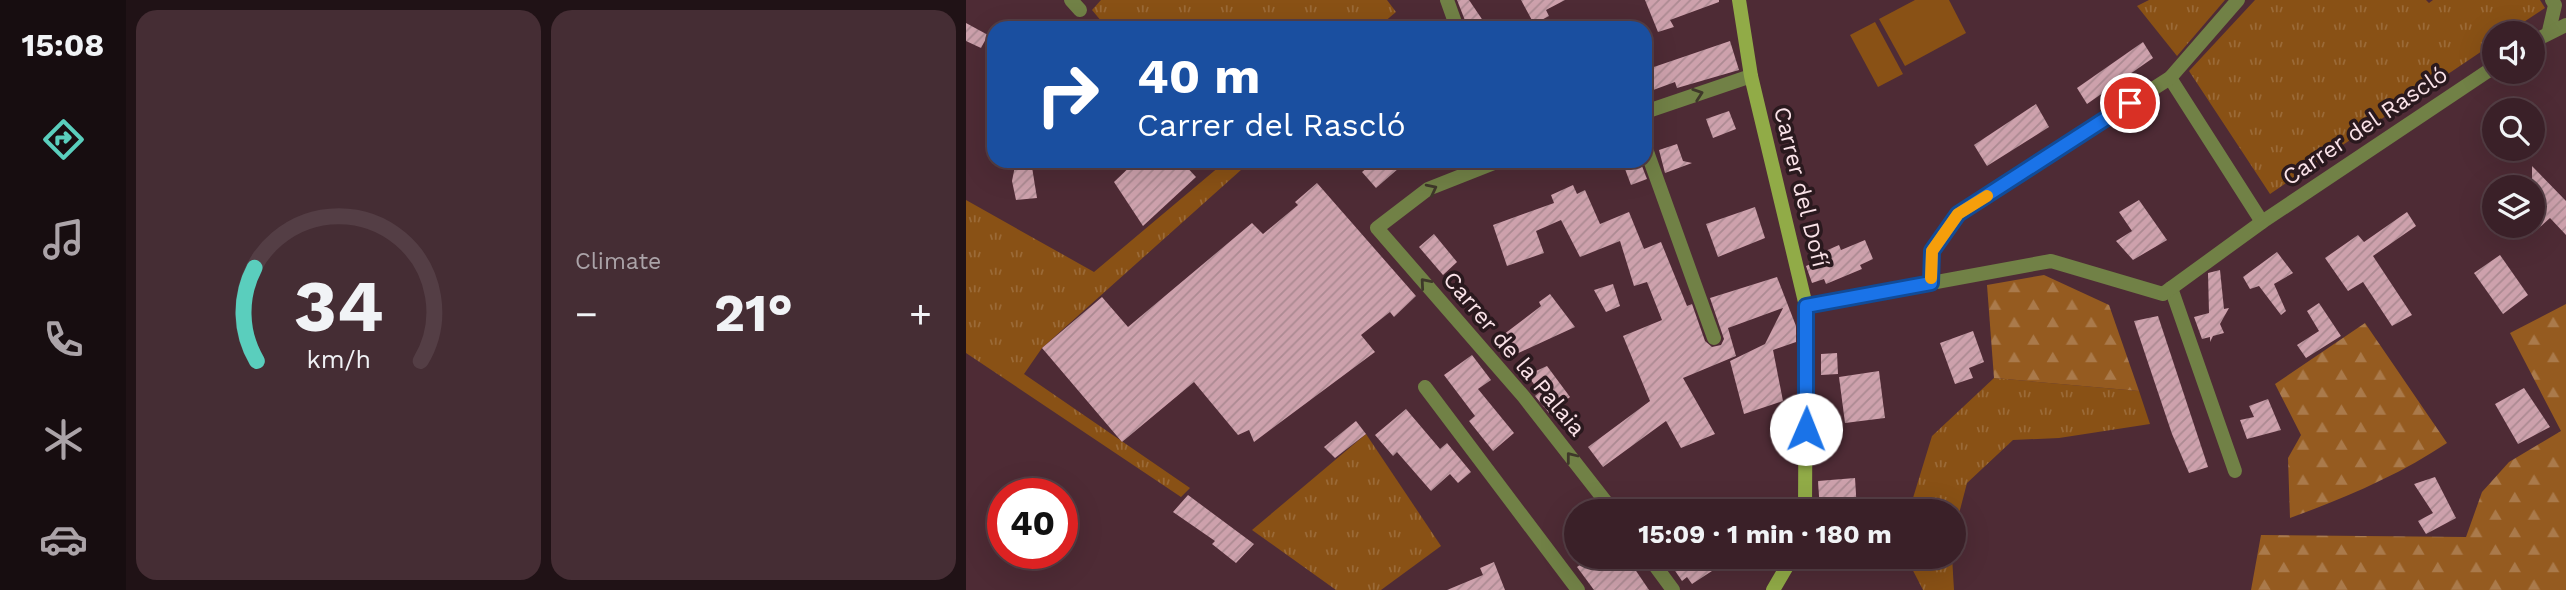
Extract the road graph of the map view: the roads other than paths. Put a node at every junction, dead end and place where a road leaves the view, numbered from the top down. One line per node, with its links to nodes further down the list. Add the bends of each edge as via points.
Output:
1 (1447, 0): 5 (street)
2 (1739, 0): 10 (street, Carrer del Dofí)
3 (2238, 0): 11 (street)
4 (2552, 0): 7 (street)
5 (1454, 21)
6 (2566, 25): 7 (street)
7 (2549, 31): 8 (street)
8 (2545, 34)
9 (2482, 75): 15 (street, Carrer del Rascló)
10 (1751, 76): 12 (street, one-way to 10); 18 (street, Carrer del Dofí)
11 (2170, 78): 15 (street); 16 (street, via 1958,214 1932,251)
12 (1652, 110)
13 (1652, 165): 19 (street)
14 (1481, 168): 22 (street, Carrer de la Palaia, one-way to 14, via 1524,397 1377,228 1428,189)
15 (2263, 222): 17 (street, Carrer del Rascló)
16 (1931, 283): 17 (street, via 2052,261 2163,294); 18 (street)
17 (2171, 288): 21 (street)
18 (1806, 306): 23 (street, Carrer del Dofí)
19 (1714, 338)
20 (1425, 387): 26 (street)
21 (2235, 471)
22 (1604, 499)
23 (1805, 499)
24 (1658, 569): 27 (street)
25 (1785, 569): 28 (street)
26 (1578, 590)
27 (1673, 590)
28 (1773, 590)

